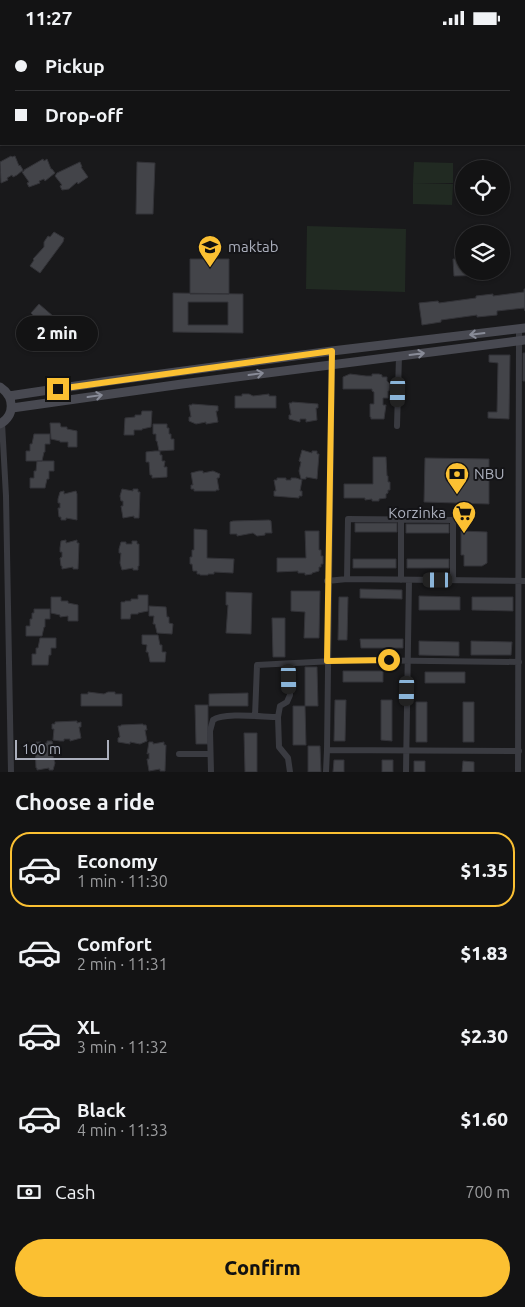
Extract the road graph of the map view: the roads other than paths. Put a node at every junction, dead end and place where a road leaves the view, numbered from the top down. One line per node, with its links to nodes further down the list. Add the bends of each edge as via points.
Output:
1 (522, 329): 2 (street); 3 (street, one-way to 3)
2 (522, 340): 4 (street, one-way to 2); 17 (street)
3 (332, 351): 5 (street); 7 (street)
4 (399, 356): 5 (street); 10 (street)
5 (332, 364): 8 (street, one-way to 5); 16 (street)
6 (0, 387): 7 (street)
7 (9, 396): 8 (street)
8 (12, 408): 9 (street)
9 (1, 423): 30 (street, via 6,496)
10 (397, 426)
11 (401, 520): 12 (street, via 348,519); 13 (street); 15 (street, via 453,520)
12 (347, 579): 13 (street); 16 (street)
13 (401, 580): 14 (street)
14 (409, 580): 15 (street); 18 (street)
15 (453, 580): 17 (street)
16 (328, 581): 19 (street)
17 (522, 581): 20 (street)
18 (407, 660): 19 (street); 20 (street); 26 (street)
19 (327, 661): 21 (street); 25 (street)
20 (519, 662): 24 (street)
21 (289, 664): 22 (street, via 257,665); 23 (street, via 290,695 280,706)
22 (255, 716): 23 (street); 28 (street, via 215,718 211,723)
23 (278, 717): 32 (street, via 279,747 288,758)
24 (522, 717): 27 (street)
25 (326, 750): 26 (street); 33 (street)
26 (406, 750): 27 (street); 34 (street)
27 (519, 751): 35 (street)
28 (210, 754): 29 (street); 31 (street)
29 (179, 755)
30 (11, 772)
31 (211, 772)
32 (290, 772)
33 (326, 772)
34 (406, 772)
35 (518, 772)

